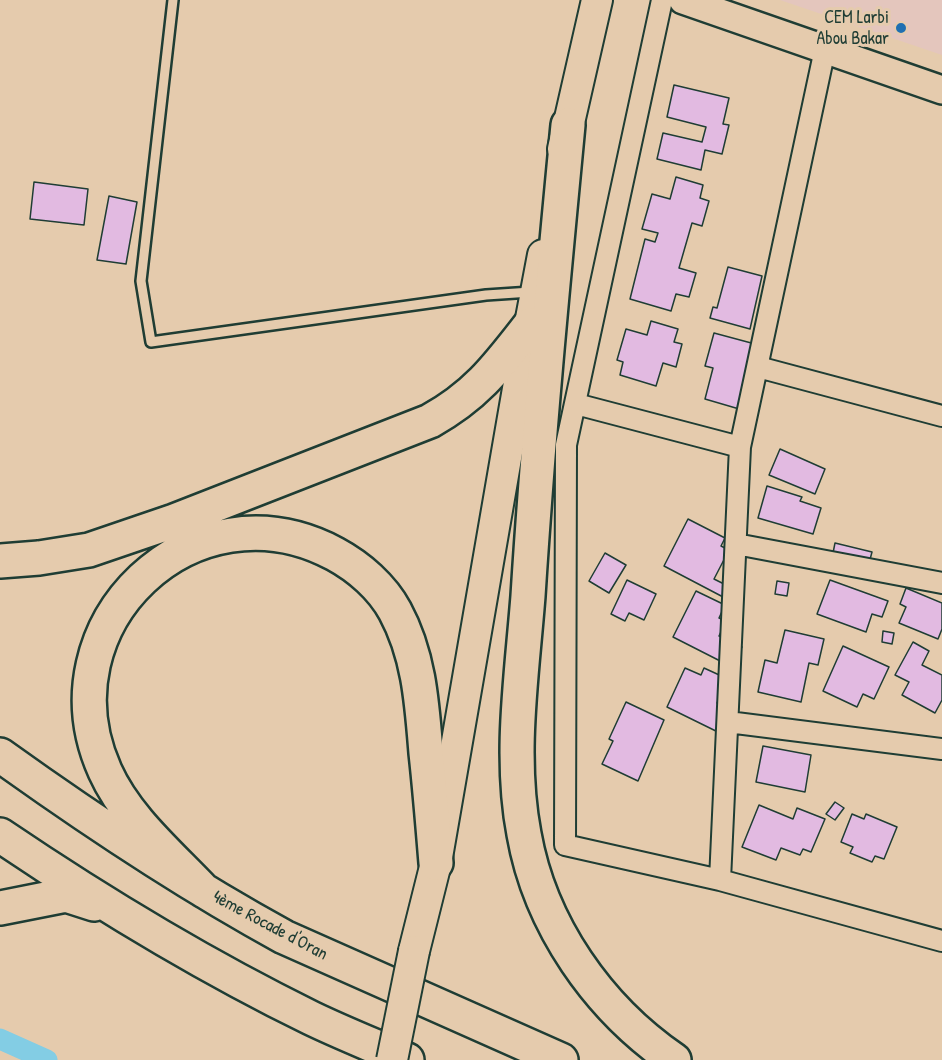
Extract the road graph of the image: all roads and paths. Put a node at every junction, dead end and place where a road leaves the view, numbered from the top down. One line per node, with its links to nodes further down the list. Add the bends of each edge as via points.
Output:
1 (173, 0): 8 (lane, via 141,281 151,342)
2 (597, 0): 7 (main road)
3 (662, 0): 11 (street)
4 (683, 0): 5 (main road)
5 (825, 49): 6 (main road); 10 (street)
6 (942, 90)
7 (568, 125): 8 (main road); 30 (highway, via 538,441 518,737 519,802 524,835 544,901 576,962 632,1027)
8 (536, 291): 9 (main road)
9 (530, 325): 15 (highway, via 481,385 430,420 174,521 89,550); 21 (main road)
10 (758, 367): 12 (street); 13 (street)
11 (576, 404): 13 (street); 22 (street, via 566,445 565,845)
12 (942, 416)
13 (740, 447): 14 (street)
14 (736, 544): 16 (street); 17 (street)
15 (0, 561)
16 (942, 583)
17 (728, 722): 18 (street); 22 (street)
18 (942, 749)
19 (0, 755): 23 (highway, 4ème Rocade d'Oran)
20 (0, 835): 25 (highway)
21 (436, 863): 23 (highway, via 422,694 415,658 394,609 364,574 304,540 267,534 228,537 176,555 141,578 127,593 97,649 89,688 91,728 114,790); 27 (main road, bridge)
22 (720, 880): 26 (street)
23 (204, 891): 29 (highway, 4ème Rocade d'Oran, via 284,937)
24 (0, 908): 25 (highway, via 66,895)
25 (140, 923): 28 (highway, via 312,1019)
26 (942, 941)
27 (392, 1060)
28 (407, 1060)
29 (561, 1060)
30 (674, 1060)

